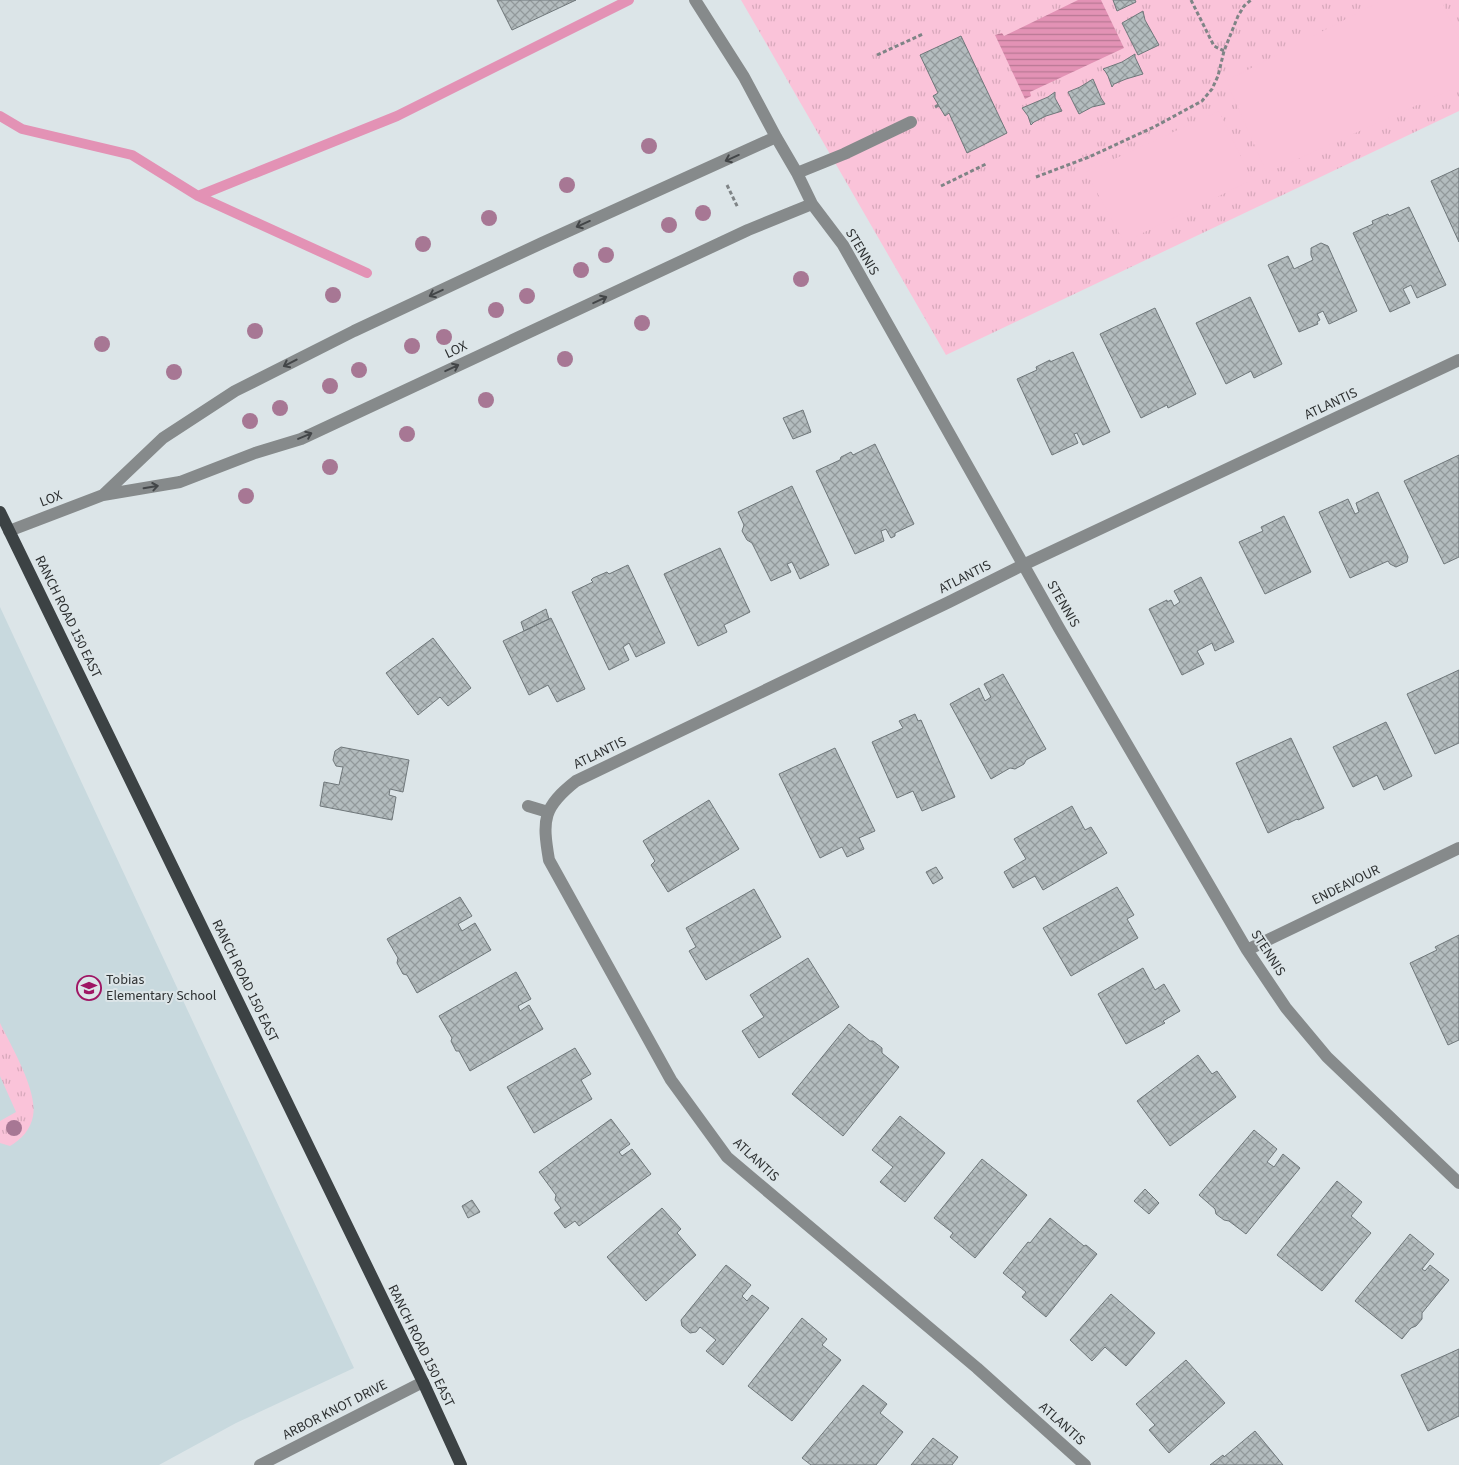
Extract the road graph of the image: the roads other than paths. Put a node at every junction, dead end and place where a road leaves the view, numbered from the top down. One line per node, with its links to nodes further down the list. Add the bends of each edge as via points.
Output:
1 (695, 0): 3 (street, STENNIS)
2 (911, 122): 4 (street)
3 (776, 137): 4 (street, STENNIS); 7 (street, LOX, one-way to 7, via 542,243 235,390 163,438)
4 (797, 173): 5 (street, STENNIS)
5 (812, 204): 7 (street, LOX, one-way to 5, via 180,482 300,438 742,233); 10 (street, STENNIS, via 843,245)
6 (1459, 360): 10 (street, ATLANTIS)
7 (103, 495): 9 (street, LOX)
8 (0, 512): 9 (main road, RANCH ROAD 150 EAST)
9 (9, 531): 16 (main road, RANCH ROAD 150 EAST)
10 (1023, 565): 12 (street, ATLANTIS, via 576,781 560,794); 14 (street, STENNIS)
11 (528, 806): 12 (street)
12 (548, 812): 19 (street, ATLANTIS, via 545,834 549,860 671,1080 727,1157 977,1368)
13 (1459, 848): 14 (street, ENDEAVOUR)
14 (1247, 950): 15 (street, STENNIS, via 1286,1008 1327,1057)
15 (1459, 1183)
16 (423, 1382): 17 (street, ARBOR KNOT DRIVE); 18 (main road, RANCH ROAD 150 EAST)
17 (260, 1465)
18 (461, 1465)
19 (1085, 1465)

